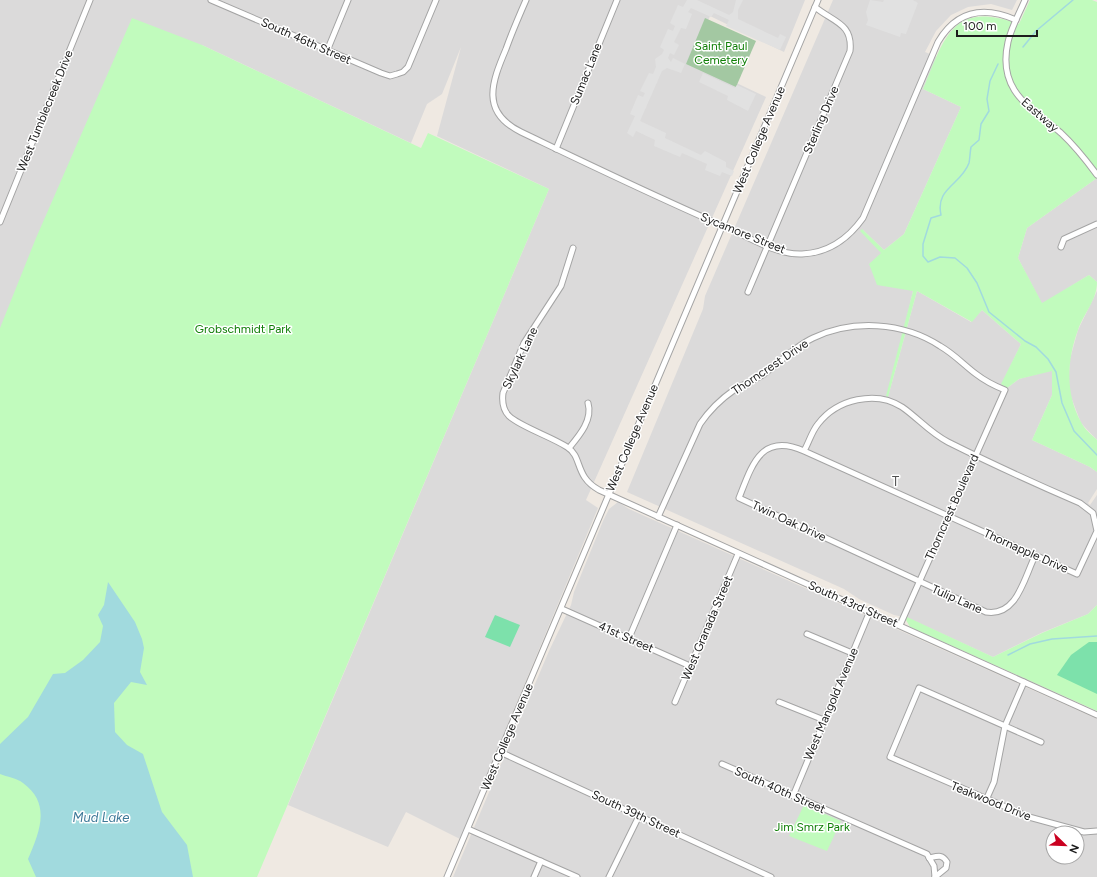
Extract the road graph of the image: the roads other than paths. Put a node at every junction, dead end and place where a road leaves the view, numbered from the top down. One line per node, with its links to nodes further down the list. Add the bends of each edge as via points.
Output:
1 (90, 0): 14 (street, West Tumblecreek Drive)
2 (210, 0): 11 (street, South 46th Street, via 300,37)
3 (348, 0): 11 (street)
4 (436, 0): 11 (street, South 46th Street, via 413,57 403,72 390,76 381,74)
5 (526, 0): 12 (street, Sycamore Street, via 493,81 493,102 499,115 512,128)
6 (617, 0): 12 (street, Sumac Lane)
7 (818, 0): 9 (street, West College Avenue)
8 (1025, 0): 10 (street, Eastway)
9 (815, 8): 16 (street, West College Avenue); 17 (street, Sterling Drive, via 842,24 850,37 850,51)
10 (1016, 20): 13 (street, Eastway, via 1006,53 1008,74 1016,93 1026,106 1074,146); 17 (street, Sycamore Street, via 993,12 982,12 960,18 943,33 869,205 855,230 832,247 812,253 796,254)
11 (327, 51)
12 (556, 149): 16 (street, Sycamore Street)
13 (1097, 175)
14 (0, 222)
15 (1097, 224): 18 (street, via 1064,239)
16 (723, 226): 17 (street, Sycamore Street); 26 (street, West College Avenue)
17 (768, 245): 20 (street, Sterling Drive)
18 (1061, 247)
19 (573, 248): 23 (street, Skylark Lane, via 561,286 524,343 502,400 509,415 515,420)
20 (748, 292)
21 (1005, 390): 25 (street, Thorncrest Boulevard); 28 (street, Thorncrest Drive, via 977,375 956,356 921,336 904,330 869,324 839,329 813,338 786,354 763,374 733,391 708,413 700,424)
22 (588, 403): 23 (street, via 590,408 585,424)
23 (569, 448): 26 (street, Skylark Lane, via 589,484)
24 (804, 451): 25 (street, via 817,424 825,416 849,401 864,397 901,406 942,439); 27 (street, Twin Oak Drive); 32 (street, Twin Oak Drive, via 784,444 764,450 752,463 739,498)
25 (975, 456): 27 (street, Thorncrest Boulevard); 31 (street, Thornapple Drive, via 1080,503 1093,513 1096,531 1077,574)
26 (609, 493): 28 (street, South 43rd Street); 33 (street, West College Avenue)
27 (949, 516): 31 (street, Thornapple Drive); 32 (street, Thorncrest Boulevard)
28 (658, 517): 29 (street, South 43rd Street)
29 (677, 525): 30 (street, South 43rd Street); 37 (street)
30 (738, 554): 34 (street, South 43rd Street); 39 (street, West Granada Street)
31 (1035, 556): 32 (street, Tulip Lane, via 1015,601 1000,612 986,612)
32 (918, 582): 35 (street, Thorncrest Boulevard)
33 (562, 609): 37 (street, 41st Street); 47 (street, West College Avenue)
34 (870, 611): 35 (street, South 43rd Street); 38 (street, West Mangold Avenue)
35 (900, 625): 40 (street, South 43rd Street)
36 (806, 634): 38 (street)
37 (629, 638): 39 (street, 41st Street)
38 (852, 653): 44 (street, West Mangold Avenue)
39 (690, 666): 41 (street, West Granada Street)
40 (1024, 682): 43 (street, South 43rd Street); 45 (street)
41 (676, 702)
42 (779, 702): 44 (street)
43 (1097, 715)
44 (824, 720): 49 (street, West Mangold Avenue)
45 (1005, 726): 46 (street); 50 (street, via 994,782); 50 (street, Teakwood Drive, via 919,688 890,757)
46 (1041, 742)
47 (500, 752): 51 (street, South 39th Street); 52 (street, West College Avenue)
48 (722, 764): 49 (street, South 40th Street)
49 (792, 796): 54 (street, South 40th Street)
50 (986, 800): 53 (street, Teakwood Drive, via 1029,817 1084,832)
51 (639, 816): 59 (street); 60 (street, South 39th Street)
52 (468, 829): 55 (street); 56 (street, West College Avenue)
53 (1097, 831)
54 (928, 856): 61 (street, via 934,866); 61 (street, South 40th Street, via 940,856 947,862 946,868)
55 (541, 861): 57 (street); 58 (street)
56 (447, 877)
57 (534, 877)
58 (577, 877)
59 (610, 877)
60 (771, 877)
61 (934, 877)

